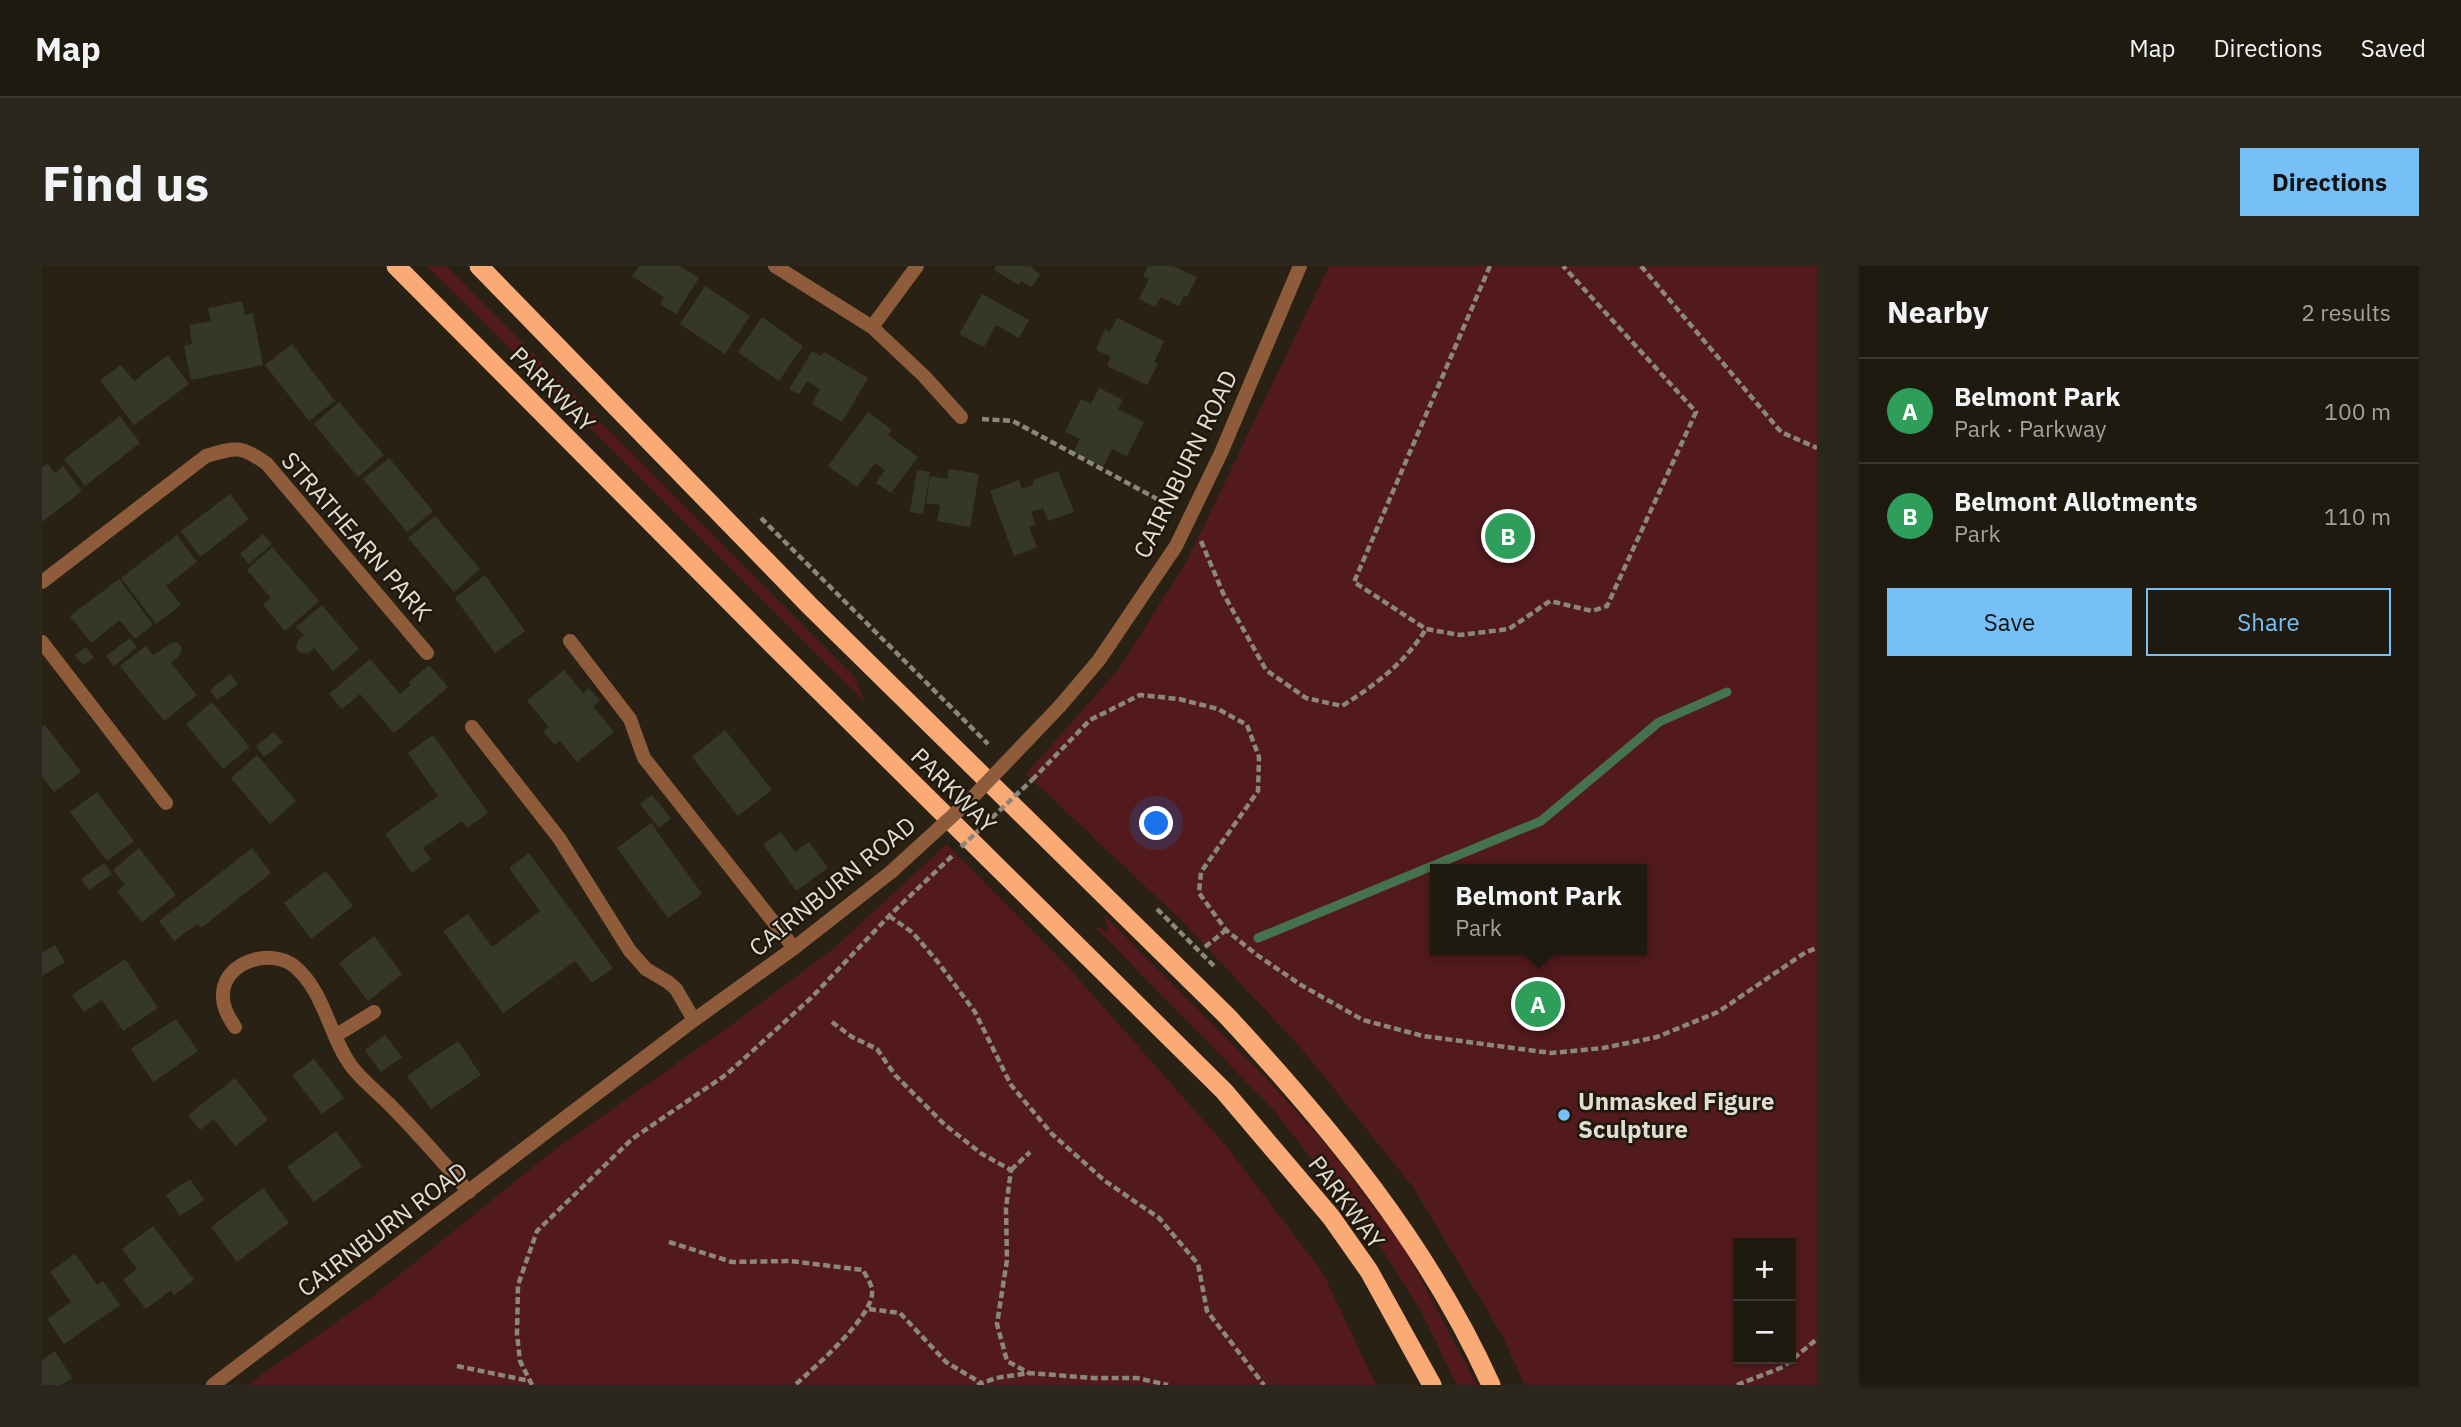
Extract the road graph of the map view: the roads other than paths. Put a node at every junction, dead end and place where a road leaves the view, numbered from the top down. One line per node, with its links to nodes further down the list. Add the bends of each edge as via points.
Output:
1 (396, 266): 21 (highway, PARKWAY, via 1224,1091 1339,1227 1369,1271)
2 (479, 266): 22 (highway, PARKWAY, via 810,606 1227,1016 1288,1082 1358,1166 1420,1254)
3 (775, 266): 6 (street)
4 (917, 266): 6 (street)
5 (1300, 266): 14 (street, CAIRNBURN ROAD, bridge, via 1176,546 1099,660 972,798 891,872)
6 (872, 327): 7 (street)
7 (961, 418)
8 (42, 582): 11 (street, STRATHEARN PARK, via 206,456 229,449 248,450 267,464)
9 (570, 641): 14 (street, via 631,719 644,758)
10 (42, 642): 13 (street)
11 (427, 653)
12 (472, 727): 16 (street, via 559,838 631,951 646,969 676,989)
13 (166, 803)
14 (794, 948): 16 (street, CAIRNBURN ROAD)
15 (374, 1012): 18 (street)
16 (694, 1020): 19 (street, CAIRNBURN ROAD)
17 (235, 1027): 18 (street, via 224,1008 224,985 247,962 271,957 301,973)
18 (335, 1036): 19 (street, via 358,1074)
19 (469, 1192): 20 (street, CAIRNBURN ROAD)
20 (213, 1385)
21 (1432, 1385)
22 (1491, 1385)

